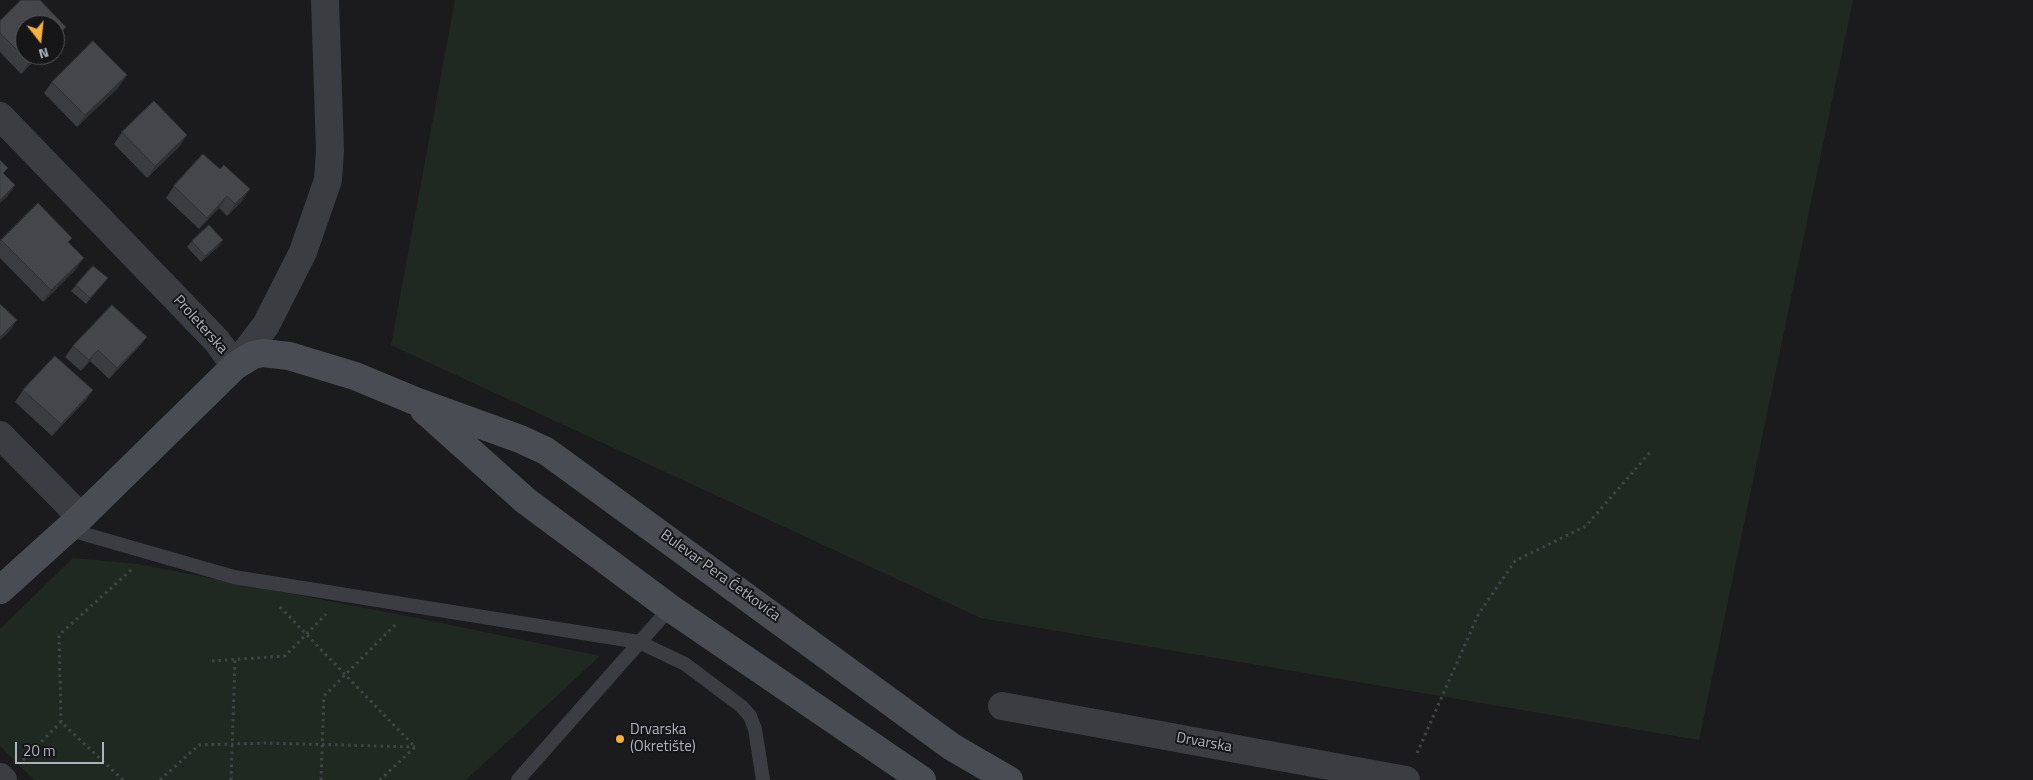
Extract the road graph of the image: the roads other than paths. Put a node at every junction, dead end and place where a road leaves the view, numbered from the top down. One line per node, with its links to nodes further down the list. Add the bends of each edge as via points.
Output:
1 (325, 0): 3 (street, via 328,180 299,260 266,325)
2 (0, 116): 3 (street, Proleterska, via 216,341)
3 (235, 366): 4 (main road, Bulevar Pera Ćetkovića, via 263,353 289,356 355,376); 6 (main road, Proleterska)
4 (414, 401): 8 (main road, Bulevar Pera Ćetkovića, via 526,501); 15 (main road, Bulevar Pera Ćetkovića, via 546,451 952,747)
5 (0, 436): 6 (street)
6 (74, 523): 7 (main road, Proleterska); 9 (lane, via 151,553 234,576)
7 (0, 590)
8 (670, 608): 9 (lane); 14 (main road, Bulevar Pera Ćetkovića)
9 (638, 642): 12 (lane); 13 (lane, via 685,664 750,716 755,729)
10 (1002, 706): 11 (street, Drvarska)
11 (1339, 774): 16 (street, Drvarska)
12 (518, 780)
13 (762, 780)
14 (922, 780)
15 (1010, 780)
16 (1406, 780)

